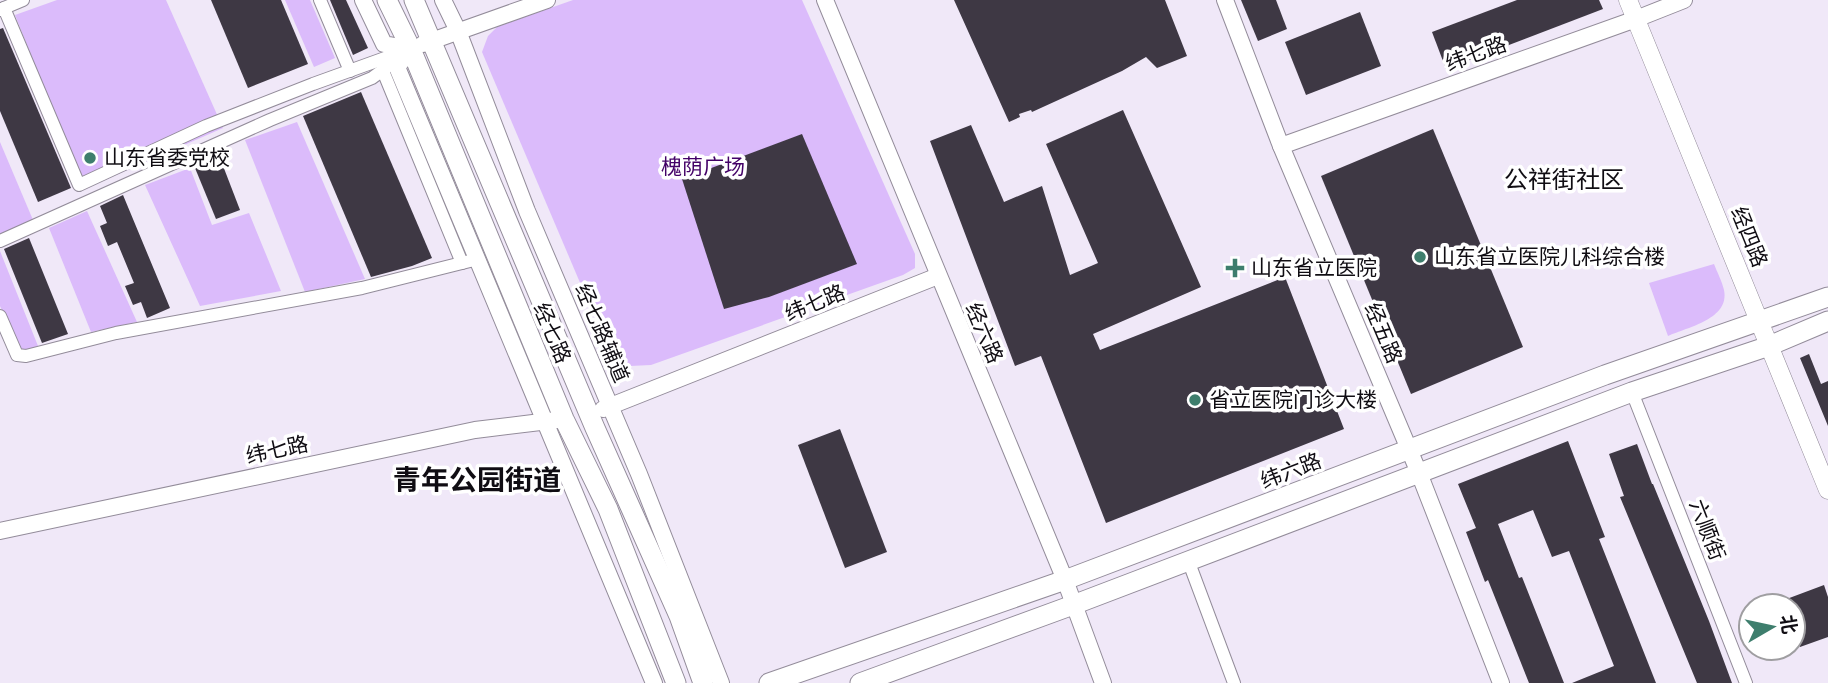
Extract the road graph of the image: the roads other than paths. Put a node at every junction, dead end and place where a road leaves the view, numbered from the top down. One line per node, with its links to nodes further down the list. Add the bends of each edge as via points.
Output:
1 (23, 0): 12 (street)
2 (320, 0): 17 (street)
3 (363, 0): 16 (street, via 384,44)
4 (387, 0): 16 (main road, 经七路)
5 (414, 0): 15 (main road, 经七路)
6 (443, 0): 14 (street, 经七路辅道)
7 (547, 0): 14 (street)
8 (825, 0): 22 (street, 经六路)
9 (1225, 0): 19 (street, 经五路)
10 (1628, 0): 13 (main road, 经四路)
11 (1684, 0): 13 (street, 纬七路)
12 (2, 9): 17 (street, via 79,185 206,127)
13 (1636, 19): 19 (street, 纬七路); 26 (main road, 经四路)
14 (458, 31): 15 (street); 29 (street, 经七路辅道, via 527,211)
15 (431, 41): 16 (street); 30 (main road, 经七路)
16 (411, 49): 17 (street); 18 (street); 21 (street, via 397,67); 31 (main road, 经七路)
17 (350, 71)
18 (383, 71): 20 (street); 21 (street)
19 (1282, 146): 32 (street, 经五路)
20 (0, 241)
21 (470, 261): 24 (street, via 362,288 116,333 26,355 18,355); 31 (street)
22 (938, 276): 29 (street, 纬七路); 37 (street, 经六路)
23 (1828, 298): 26 (main road, 纬六路)
24 (0, 316)
25 (1828, 321): 27 (main road)
26 (1760, 322): 27 (main road, 经四路); 32 (main road, 纬六路)
27 (1769, 346): 28 (main road); 34 (main road, 经四路)
28 (1632, 392): 33 (main road); 48 (street, 六顺街)
29 (611, 408): 30 (street, 纬七路); 42 (street, 经七路辅道)
30 (590, 412): 41 (main road, 经七路, via 679,616)
31 (555, 420): 35 (street, 纬七路, via 475,430); 39 (street); 40 (main road, 经七路, via 608,509)
32 (1409, 450): 33 (street, 经五路); 37 (main road, 纬六路)
33 (1419, 473): 36 (main road); 47 (street, 经五路)
34 (1828, 490)
35 (0, 531)
36 (1188, 560): 38 (main road); 46 (street)
37 (1065, 580): 38 (street, 经六路); 43 (main road, 纬六路)
38 (1073, 605): 44 (main road); 45 (street, 经六路)
39 (654, 683)
40 (676, 683)
41 (703, 683)
42 (720, 683)
43 (769, 683)
44 (860, 683)
45 (1103, 683)
46 (1234, 683)
47 (1501, 683)
48 (1746, 683)

